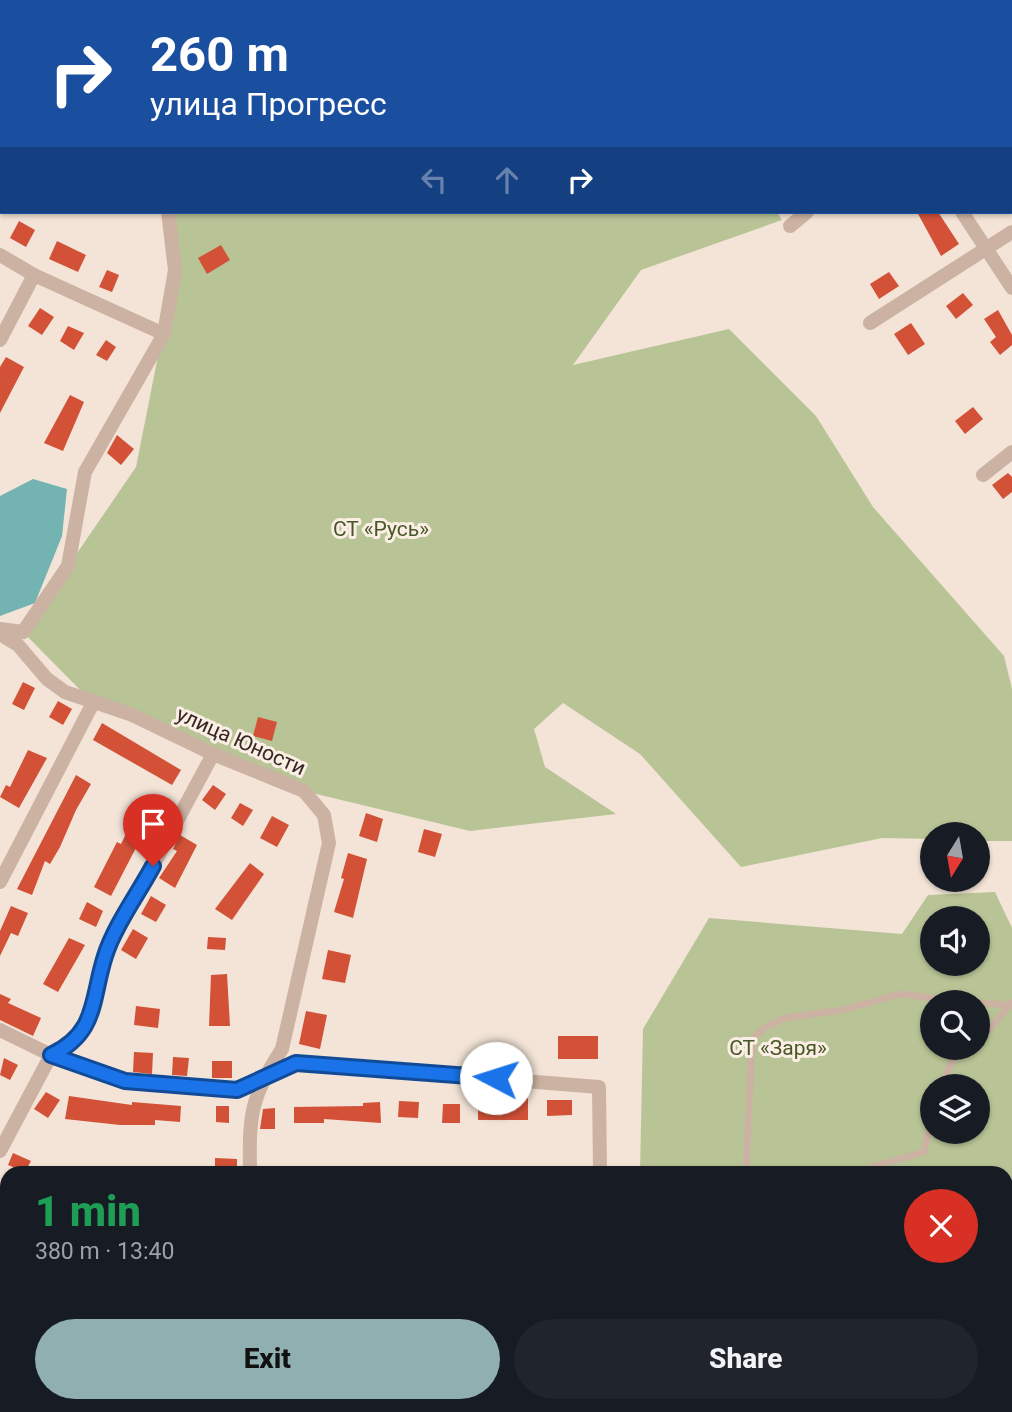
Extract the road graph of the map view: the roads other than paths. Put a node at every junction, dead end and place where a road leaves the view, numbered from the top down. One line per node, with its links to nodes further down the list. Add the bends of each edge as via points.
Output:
1 (168, 214): 11 (street, via 175,270)
2 (805, 214): 4 (street)
3 (963, 214): 6 (street)
4 (790, 226)
5 (1012, 232): 6 (street)
6 (986, 248): 9 (street); 10 (street)
7 (0, 255): 8 (street)
8 (34, 275): 11 (street); 12 (street)
9 (1012, 288)
10 (870, 323)
11 (164, 334): 15 (street, via 86,472 68,566 23,632)
12 (0, 340)
13 (1012, 452): 14 (street)
14 (983, 475)
15 (0, 631): 16 (street, улица Юности, via 33,659 47,680)
16 (93, 703): 17 (street, улица Юности, via 130,714); 18 (street)
17 (213, 754): 24 (street, via 105,955 87,1022 71,1046); 25 (street, улица Юности, via 304,791 324,816 329,844 282,1049)
18 (0, 882)
19 (920, 996): 30 (lane, via 901,994 843,1010 785,1018 752,1038)
20 (990, 1003): 21 (lane)
21 (1011, 1004): 22 (lane)
22 (990, 1028)
23 (0, 1030): 24 (street)
24 (51, 1055): 25 (street, via 125,1081 237,1090); 27 (street)
25 (264, 1077): 28 (street, улица Юности, via 250,1117); 29 (street, via 296,1063 600,1087)
26 (926, 1144): 31 (lane, via 924,1152)
27 (0, 1151)
28 (250, 1166)
29 (600, 1166)
30 (746, 1166)
31 (876, 1166)

